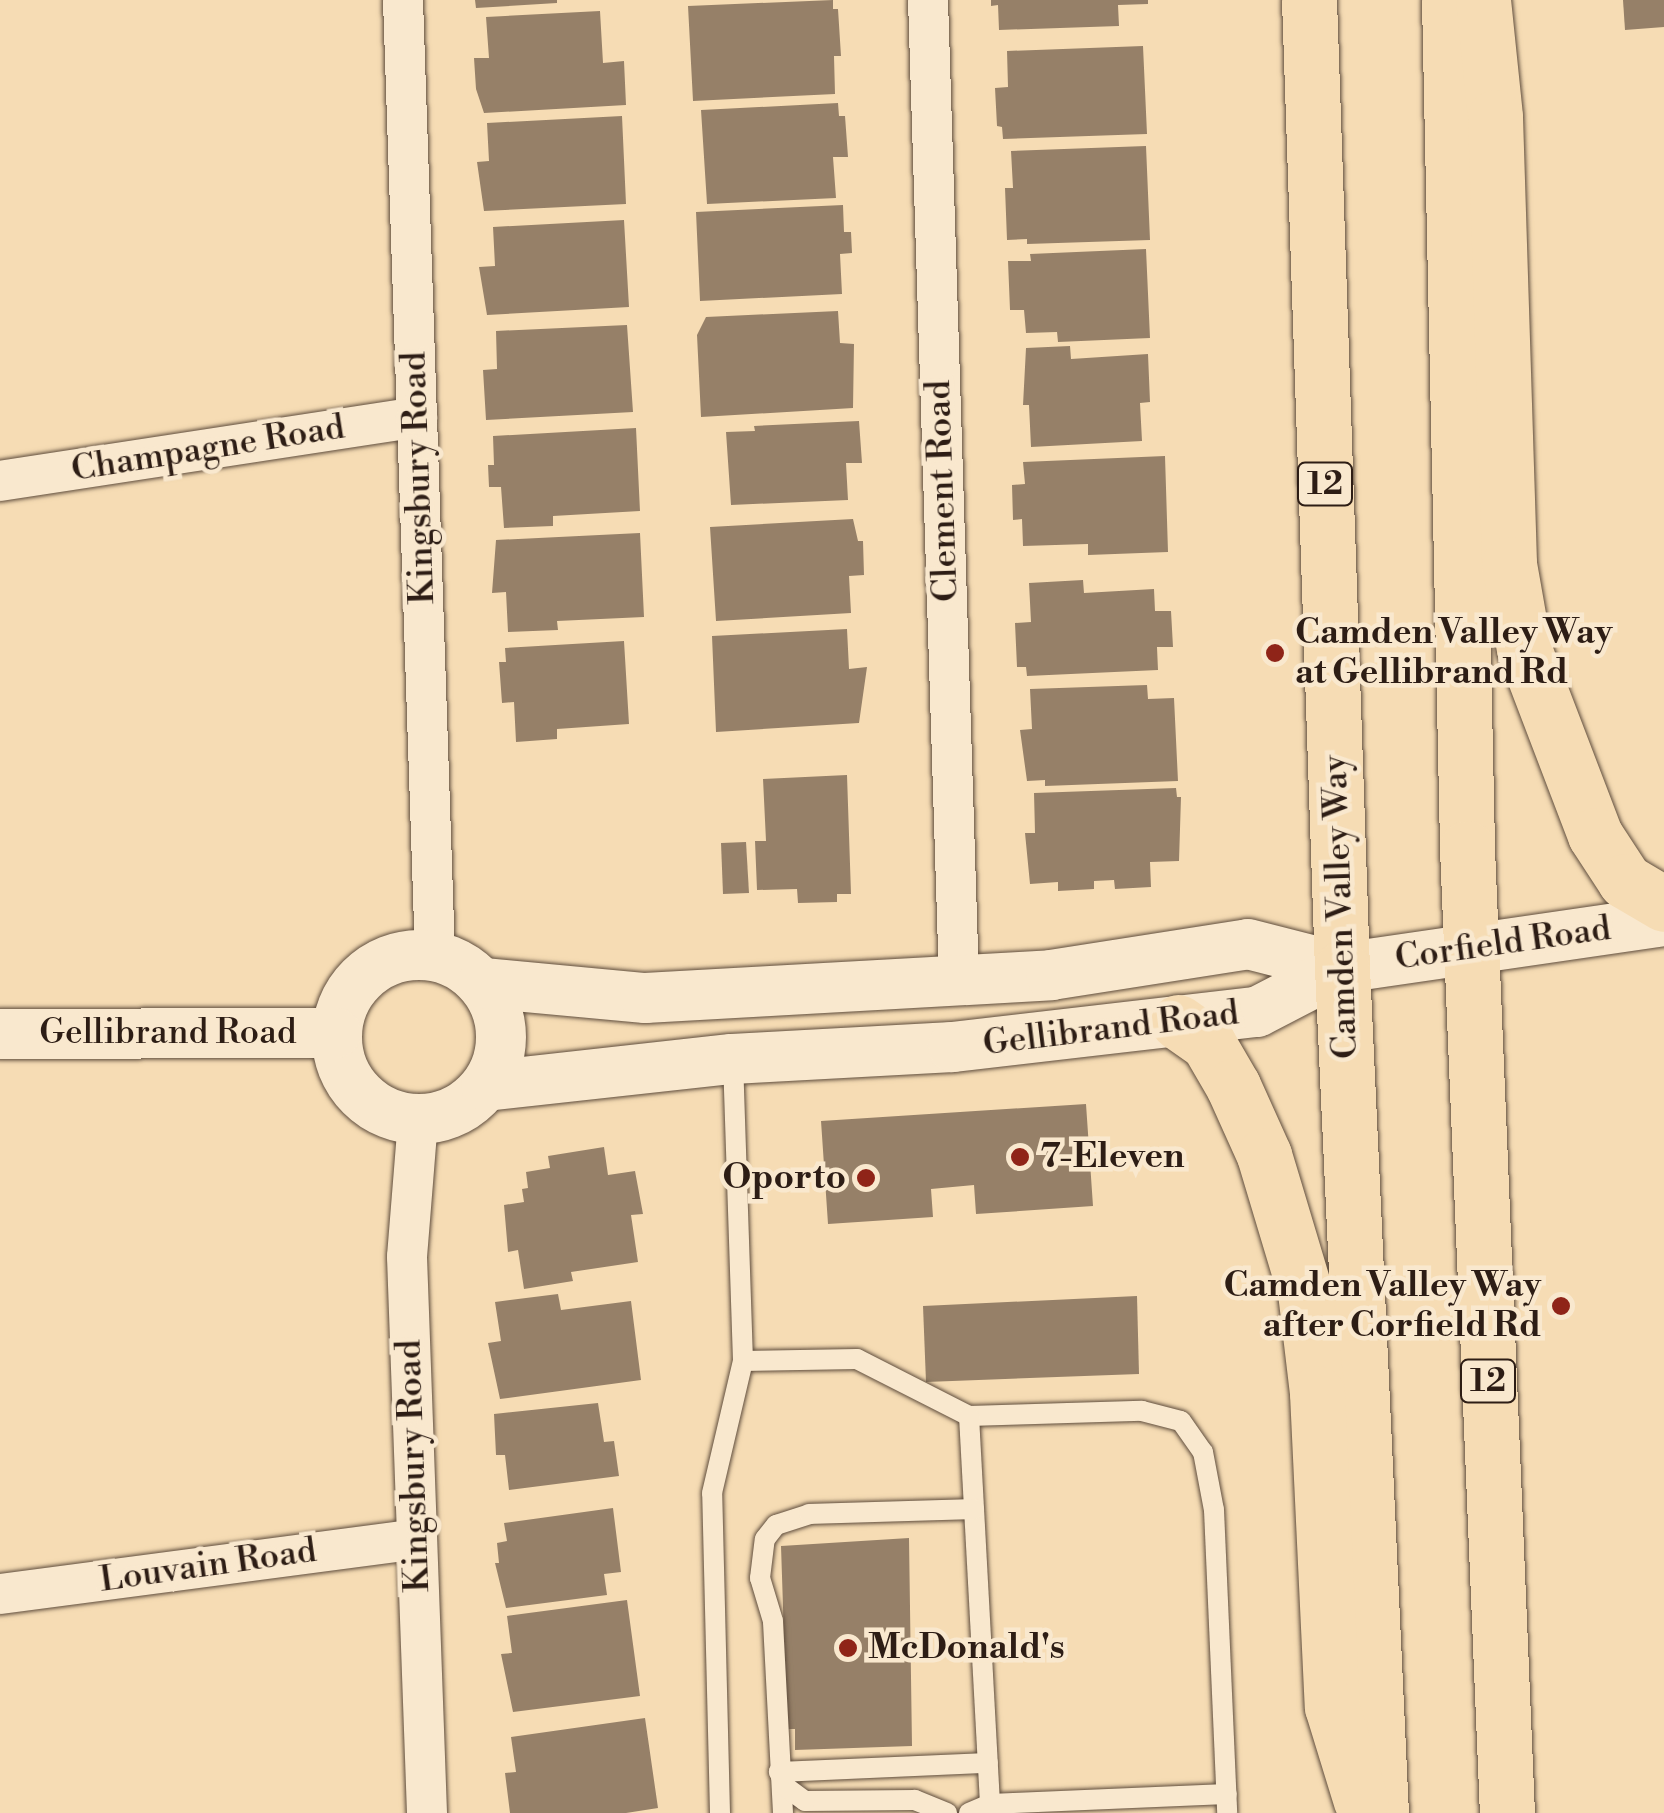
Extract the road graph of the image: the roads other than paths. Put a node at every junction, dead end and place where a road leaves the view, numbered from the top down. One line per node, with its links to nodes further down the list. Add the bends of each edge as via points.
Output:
1 (403, 0): 6 (street, Kingsbury Road)
2 (928, 0): 13 (street, Clement Road)
3 (1309, 0): 12 (main road, Camden Valley Way / 12)
4 (1449, 0): 10 (main road, 12)
5 (1483, 0): 8 (main road, via 1495,117 1509,564 1524,649 1595,835 1625,881)
6 (417, 417): 7 (street, Champagne Road); 11 (street, Kingsbury Road)
7 (0, 481)
8 (1664, 904)
9 (1664, 921): 10 (street, Corfield Road)
10 (1471, 949): 12 (street, Corfield Road); 37 (main road, 12)
11 (434, 955): 14 (street, via 461,965); 16 (street, via 406,955 368,973 342,1006)
12 (1342, 968): 13 (street, Gellibrand Road, via 1248,944); 15 (street, Gellibrand Road, via 1257,1012); 36 (main road, Camden Valley Way / 12)
13 (959, 982): 14 (street, Gellibrand Road, via 644,998)
14 (483, 984): 19 (street, via 502,1036)
15 (1178, 1022): 18 (street, Gellibrand Road, via 953,1047); 35 (main road, via 1208,1043 1233,1086 1264,1154 1305,1292 1317,1392 1332,1706)
16 (336, 1033): 17 (street, Gellibrand Road); 20 (street, via 340,1060 360,1094 392,1116)
17 (0, 1034)
18 (732, 1059): 19 (street, Gellibrand Road); 21 (lane)
19 (486, 1086): 20 (street, via 444,1116)
20 (418, 1120): 24 (street, Kingsbury Road, via 407,1256)
21 (742, 1361): 22 (lane, via 856,1359); 31 (lane, via 712,1493)
22 (969, 1416): 23 (lane); 29 (lane, via 1142,1410 1181,1421 1203,1452 1214,1510)
23 (974, 1510): 26 (lane); 27 (lane, via 809,1514 776,1525 765,1539 760,1578 773,1622)
24 (416, 1539): 25 (street, Louvain Road); 30 (street, Kingsbury Road)
25 (0, 1594)
26 (988, 1764): 27 (lane); 28 (lane)
27 (778, 1772): 32 (lane); 33 (lane, via 805,1801 915,1800)
28 (990, 1804): 29 (lane); 34 (lane)
29 (1227, 1804)
30 (427, 1813)
31 (720, 1813)
32 (783, 1813)
33 (946, 1813)
34 (969, 1813)
35 (1365, 1813)
36 (1381, 1813)
37 (1506, 1813)

